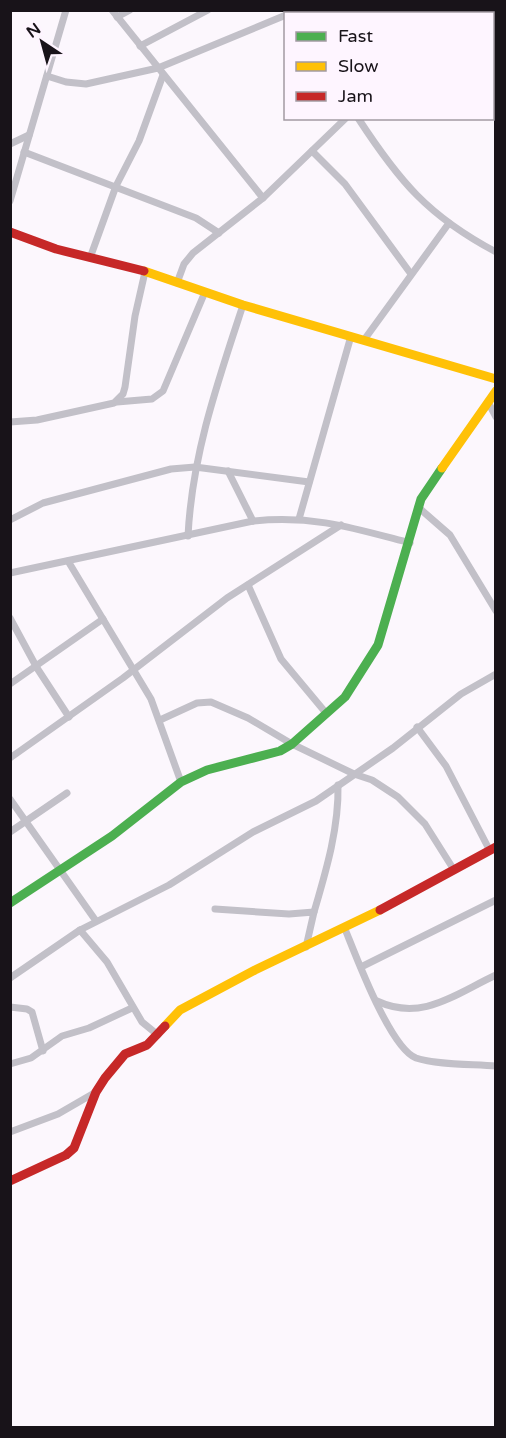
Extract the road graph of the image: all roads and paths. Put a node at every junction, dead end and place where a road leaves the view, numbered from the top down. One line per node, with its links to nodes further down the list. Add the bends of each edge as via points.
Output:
1 (66, 10): 10 (street)
2 (112, 10): 6 (street)
3 (130, 10): 6 (street)
4 (208, 10): 7 (street)
5 (284, 15): 8 (street)
6 (117, 17): 7 (street)
7 (140, 46): 8 (street)
8 (158, 68): 9 (street); 10 (street, via 86,84)
9 (163, 75): 17 (street, via 139,141); 18 (street)
10 (47, 76): 13 (street)
11 (344, 120): 15 (street)
12 (359, 120): 20 (street, via 412,193)
13 (29, 135): 14 (street); 16 (street)
14 (10, 144)
15 (312, 151): 18 (street); 26 (street, via 340,179)
16 (24, 152): 17 (street); 19 (street)
17 (116, 186): 22 (street, via 196,218); 24 (street)
18 (263, 198): 22 (street)
19 (10, 201)
20 (449, 223): 23 (street); 26 (street)
21 (10, 232): 24 (street)
22 (219, 233): 27 (street, via 187,260)
23 (495, 252)
24 (90, 258): 25 (street)
25 (146, 272): 27 (street); 34 (street, via 125,387)
26 (411, 274): 31 (street)
27 (177, 282): 28 (street)
28 (205, 292): 29 (street); 34 (street, via 163,391 152,399)
29 (243, 305): 30 (street); 38 (street)
30 (351, 336): 31 (street); 40 (street)
31 (364, 340): 32 (street)
32 (495, 379)
33 (495, 391): 35 (street)
34 (117, 402): 37 (street)
35 (488, 402): 36 (street); 41 (street, via 429,485)
36 (495, 417)
37 (10, 422)
38 (195, 467): 39 (street); 43 (street, via 171,469 43,503); 46 (street)
39 (228, 471): 40 (street); 44 (street)
40 (309, 482): 42 (street)
41 (418, 507): 47 (street); 51 (street, via 450,535)
42 (299, 519): 44 (street); 45 (street)
43 (10, 520)
44 (253, 521): 46 (street)
45 (340, 525): 47 (street); 50 (street)
46 (188, 536): 48 (street)
47 (410, 543): 58 (street, via 378,645 355,686)
48 (68, 561): 49 (street); 53 (street)
49 (10, 573)
50 (248, 585): 55 (street); 58 (street, via 278,654)
51 (495, 611)
52 (10, 618): 54 (street)
53 (103, 619): 54 (street); 55 (street)
54 (36, 666): 57 (street); 59 (street)
55 (134, 670): 59 (street); 60 (street)
56 (495, 674): 61 (street)
57 (10, 684)
58 (326, 713): 62 (street)
59 (69, 717): 63 (street)
60 (160, 720): 62 (street, via 211,702); 65 (street)
61 (417, 727): 64 (street); 71 (street, via 446,766)
62 (292, 744): 64 (street); 65 (street, via 265,757 207,770)
63 (10, 758)
64 (354, 774): 66 (street); 73 (street, via 372,780 398,797 425,824)
65 (181, 782): 72 (street, via 112,836)
66 (338, 785): 77 (street, via 330,849); 78 (street, via 316,801 245,836 169,885)
67 (67, 793): 69 (street)
68 (10, 799): 69 (street)
69 (27, 820): 70 (street); 72 (street)
70 (10, 832)
71 (493, 849): 73 (street)
72 (60, 868): 75 (street); 78 (street)
73 (454, 870): 79 (street)
74 (495, 900): 82 (street)
75 (10, 903)
76 (215, 909): 77 (street)
77 (314, 912): 81 (street)
78 (96, 921): 80 (street)
79 (345, 928): 81 (street); 82 (street)
80 (80, 930): 84 (street); 87 (street, via 107,962)
81 (306, 947): 88 (street, via 180,1010)
82 (361, 967): 85 (street)
83 (495, 975): 85 (street, via 442,1001 411,1011 393,1009)
84 (10, 978)
85 (377, 1001): 91 (street, via 393,1033 416,1058)
86 (10, 1007): 89 (street, via 32,1012)
87 (132, 1008): 88 (street); 89 (street, via 62,1036)
88 (158, 1035): 92 (street, via 147,1046 126,1054)
89 (43, 1050): 90 (street)
90 (10, 1064)
91 (495, 1066)
92 (96, 1092): 93 (street, via 58,1114); 94 (street, via 74,1148)
93 (10, 1131)
94 (10, 1181)

